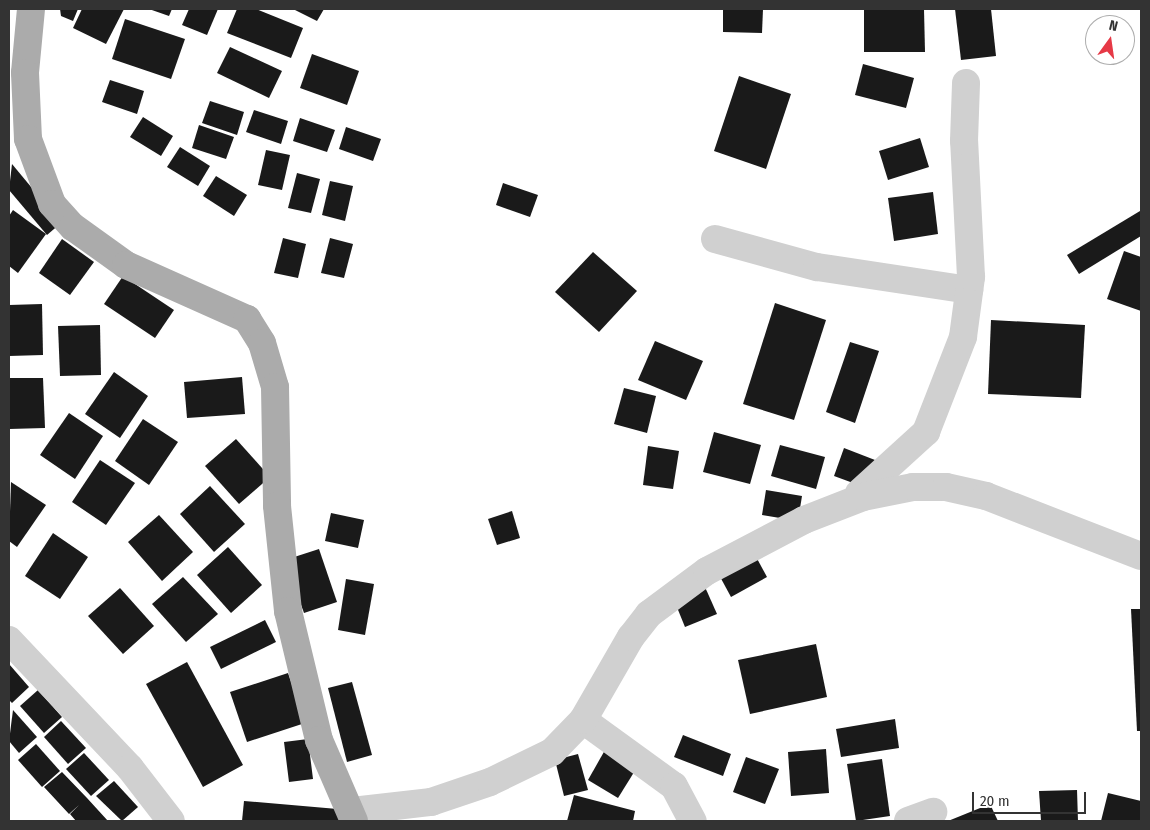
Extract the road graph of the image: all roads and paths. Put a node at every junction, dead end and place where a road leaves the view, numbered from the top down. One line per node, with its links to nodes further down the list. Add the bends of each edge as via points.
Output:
1 (31, 9): 10 (main road, via 25,73 28,139 52,204 73,227 126,265 247,319 262,343 275,387 277,506 288,611 319,740)
2 (966, 84): 4 (street, via 964,142)
3 (715, 239): 4 (street, via 817,268)
4 (969, 290): 5 (street, via 963,337 926,432 868,489)
5 (834, 508): 6 (street, via 884,491 946,487 986,496); 8 (street, via 707,572 649,614 630,637)
6 (1141, 556)
7 (9, 640): 11 (street, via 130,768)
8 (583, 720): 10 (street, via 552,752 490,782 431,802); 12 (street, via 674,786)
9 (933, 812): 13 (street)
10 (353, 816)
11 (171, 821)
12 (693, 821)
13 (908, 821)

